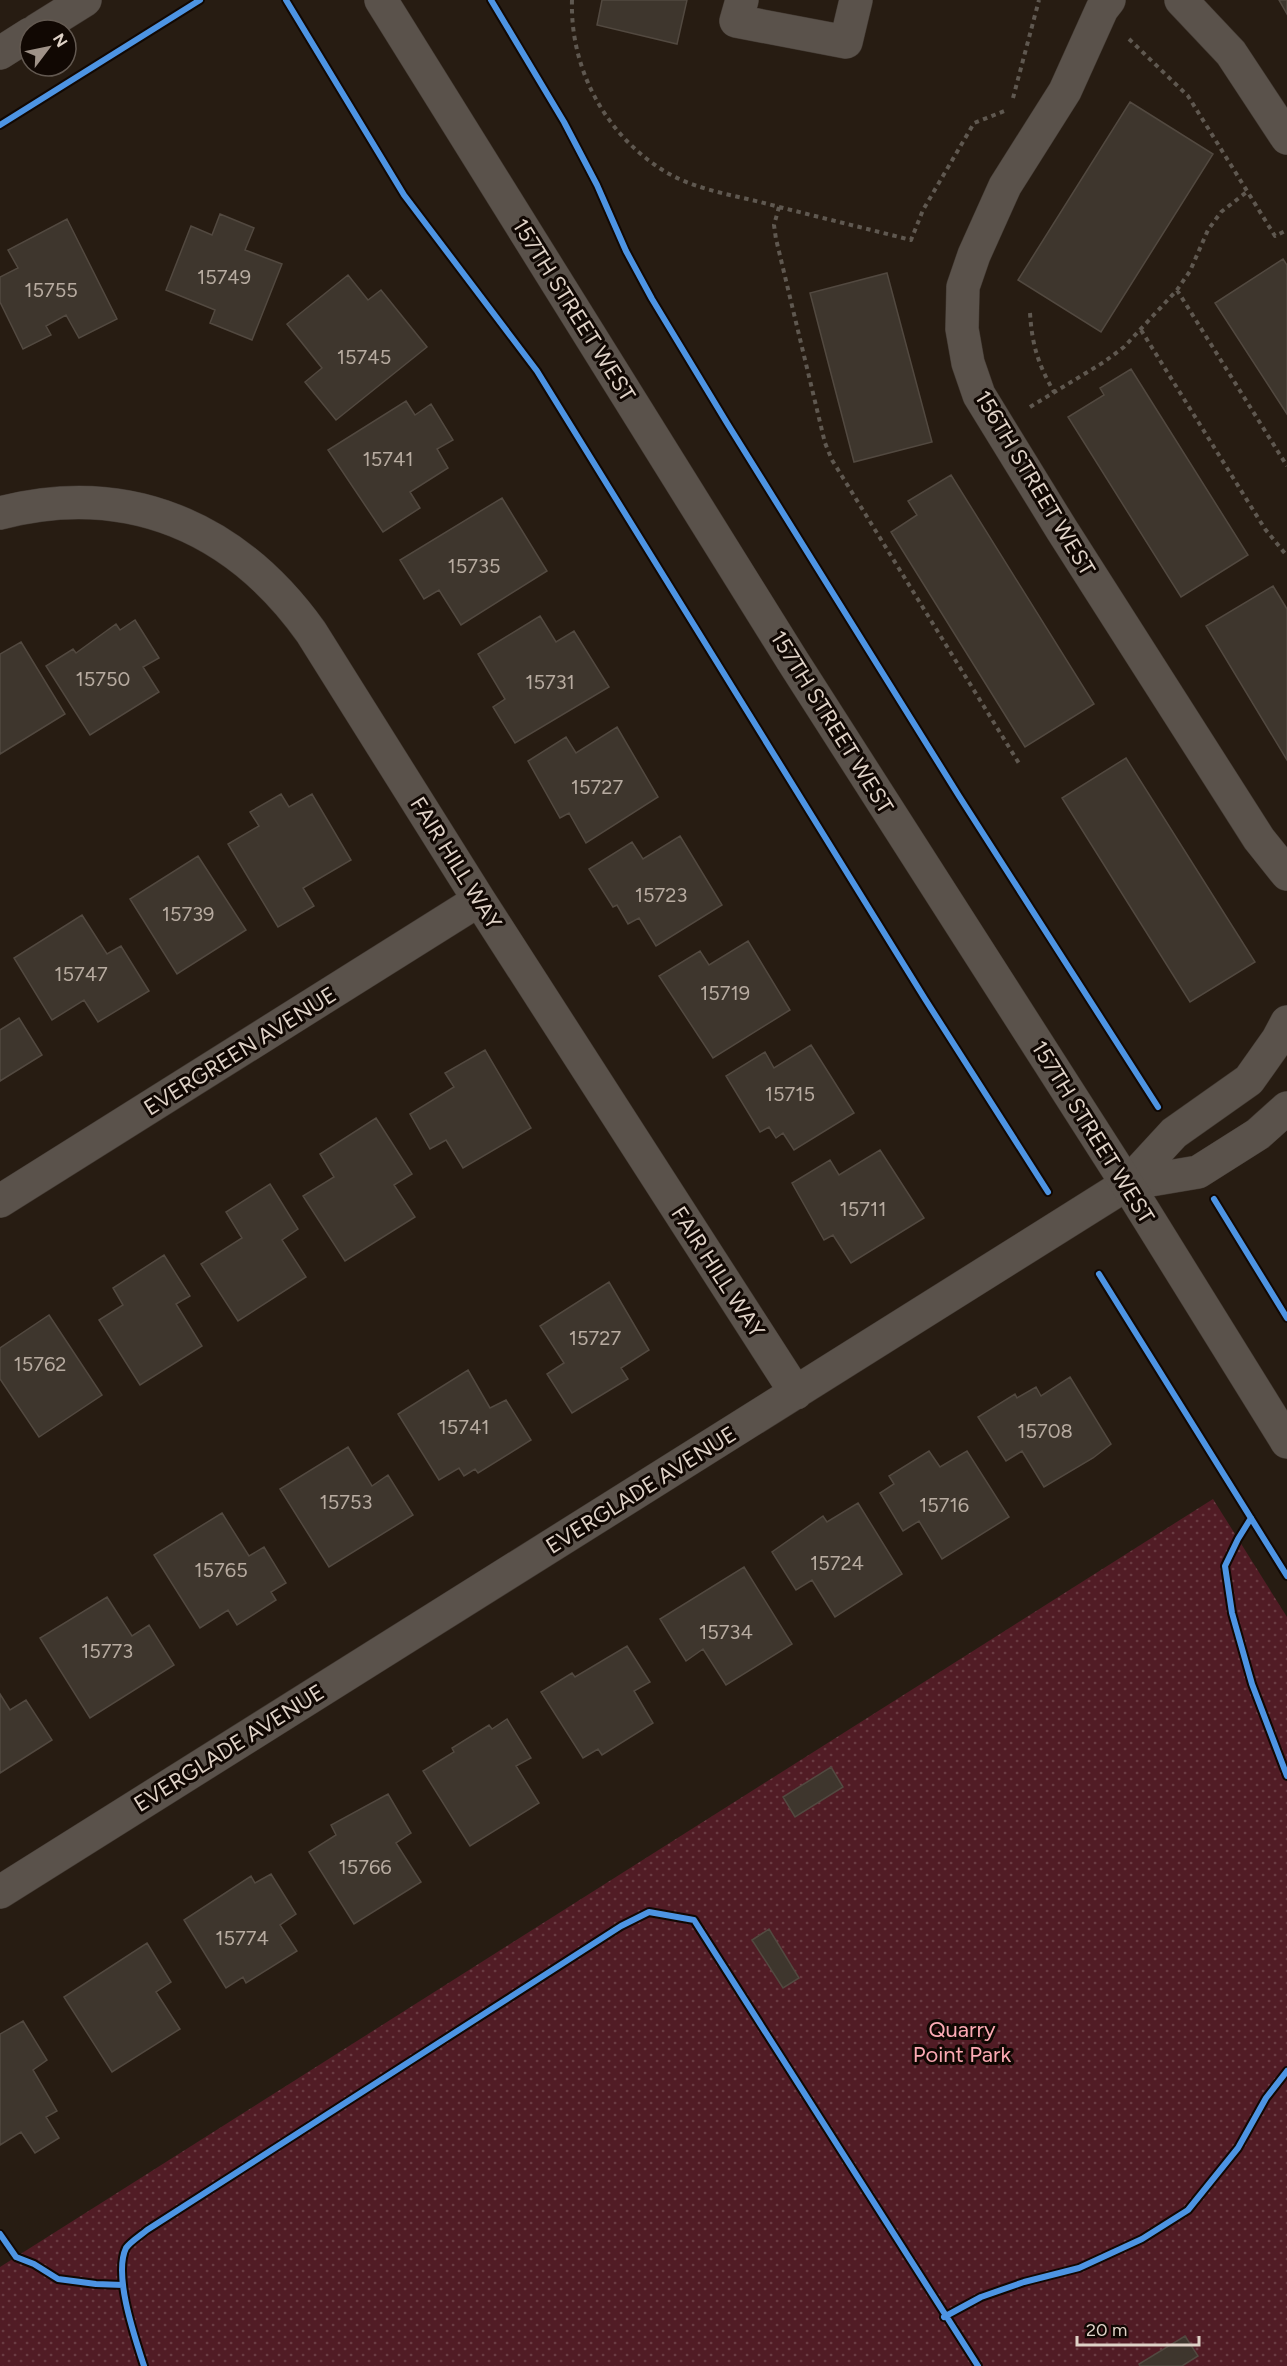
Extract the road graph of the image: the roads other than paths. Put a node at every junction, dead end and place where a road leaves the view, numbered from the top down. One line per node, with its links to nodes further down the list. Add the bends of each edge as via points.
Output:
1 (85, 0): 7 (street)
2 (381, 0): 16 (street, 157TH STREET WEST, via 792,660)
3 (742, 0): 4 (street, via 736,21 846,42)
4 (856, 0)
5 (1181, 0): 10 (street, via 1231,53)
6 (1105, 5): 12 (street, 156TH STREET WEST, via 1065,91 1005,186 974,255 963,287 962,329 968,363 979,395 1062,530 1252,829)
7 (56, 18)
8 (18, 42): 9 (street)
9 (0, 53)
10 (1287, 138)
11 (0, 513): 13 (street, FAIR HILL WAY, via 54,502 121,505 185,525 243,558 269,580 311,632)
12 (1287, 874)
13 (479, 900): 17 (street, EVERGREEN AVENUE); 18 (street, FAIR HILL WAY)
14 (1287, 1022): 16 (street, via 1249,1080 1174,1133)
15 (1287, 1108): 16 (street, EVERGLADE AVENUE, via 1258,1134 1198,1172)
16 (1127, 1184): 18 (street, EVERGLADE AVENUE); 19 (street, 157TH STREET WEST)
17 (0, 1201)
18 (796, 1393): 20 (street, EVERGLADE AVENUE)
19 (1287, 1442)
20 (0, 1892)

